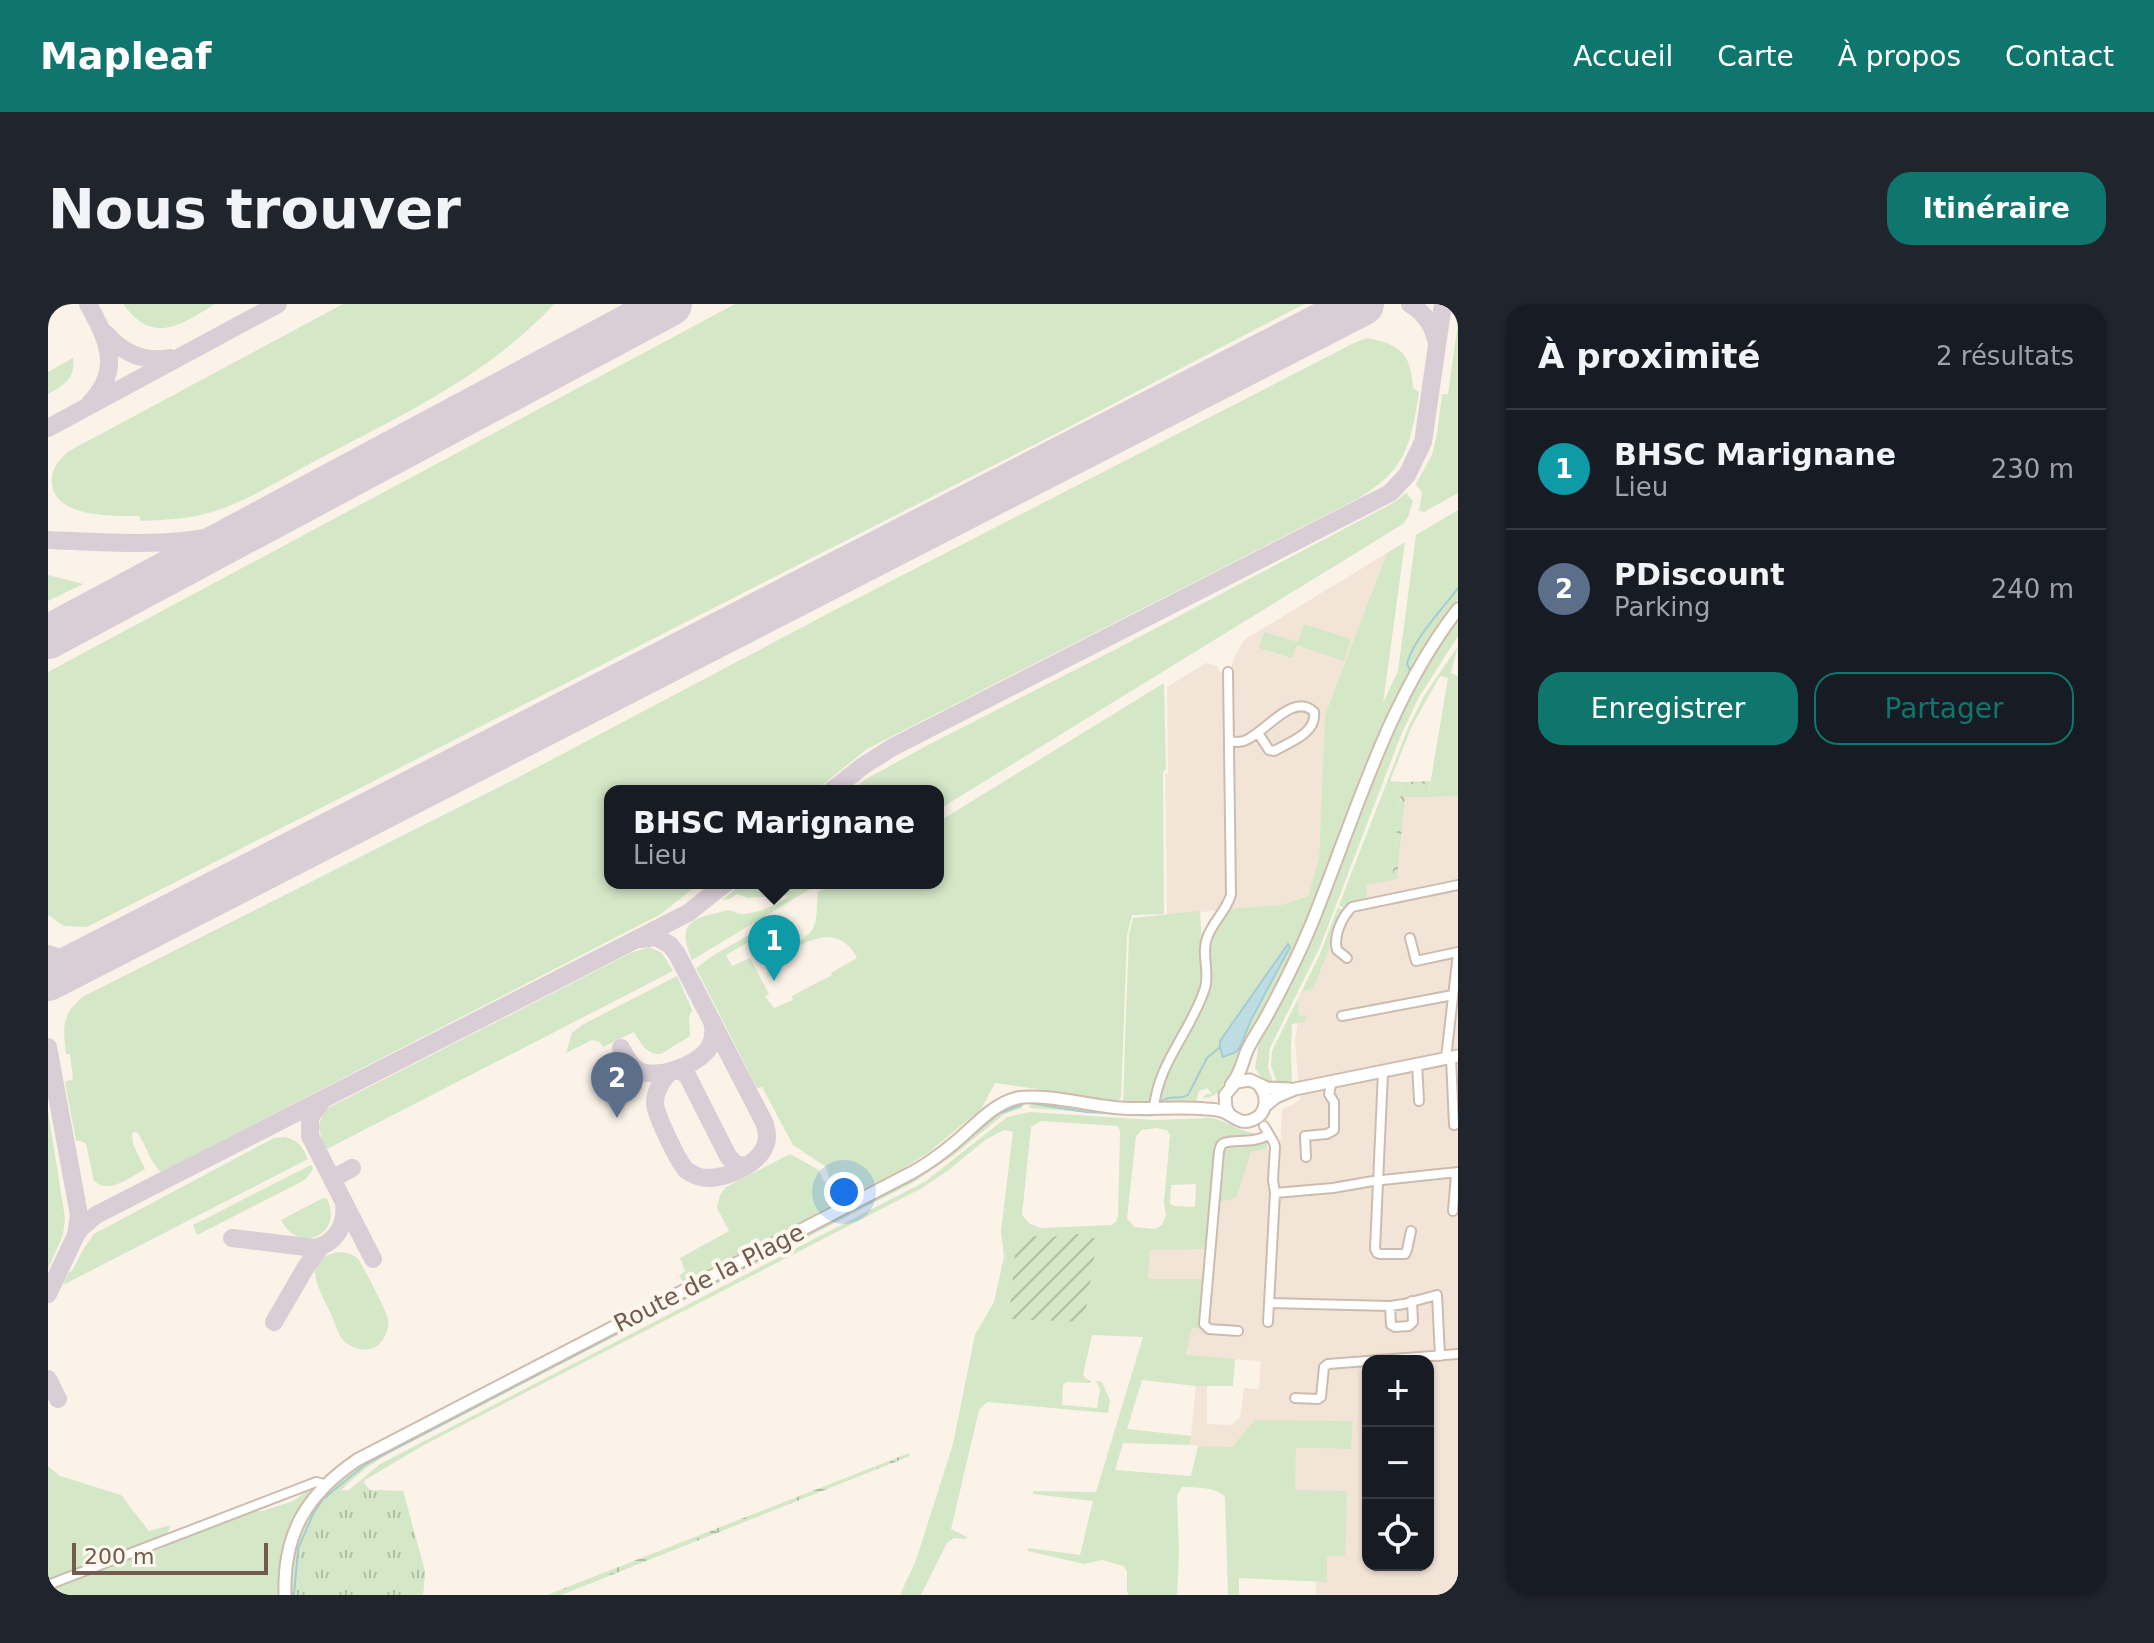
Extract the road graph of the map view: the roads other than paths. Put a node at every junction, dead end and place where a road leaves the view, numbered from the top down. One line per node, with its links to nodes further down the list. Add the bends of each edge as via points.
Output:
1 (1458, 609): 12 (street, via 1399,704 1305,940)
2 (1228, 672): 4 (street)
3 (1258, 733): 3 (street, via 1297,705 1314,712 1310,729 1274,751); 4 (street, via 1246,741)
4 (1229, 741): 22 (street, via 1231,895 1207,938 1206,986 1158,1084)
5 (1458, 885): 8 (street, via 1352,907 1335,943)
6 (1410, 938): 7 (street, via 1416,961)
7 (1458, 952): 9 (street)
8 (1347, 958)
9 (1457, 967): 10 (street)
10 (1454, 1001): 11 (street); 13 (street)
11 (1342, 1016)
12 (1256, 1035): 17 (street, via 1250,1068); 19 (street)
13 (1451, 1057): 14 (street); 25 (street, via 1454,1125)
14 (1417, 1063): 15 (street); 20 (street)
15 (1383, 1072): 16 (street); 28 (street)
16 (1332, 1081): 18 (street); 26 (street, via 1334,1130 1305,1136)
17 (1257, 1084): 18 (street); 19 (street, via 1240,1080); 24 (street, via 1265,1094)
18 (1295, 1089): 24 (street, via 1276,1097)
19 (1228, 1090): 21 (street, Route de la Plage); 23 (street)
20 (1419, 1101)
21 (1191, 1108): 22 (street, Route de la Plage); 23 (street, Route de la Plage)
22 (1154, 1109): 40 (street, Route de la Plage, via 1038,1097 1005,1102 913,1172 357,1460)
23 (1229, 1114): 24 (street, via 1240,1121)
24 (1262, 1120): 29 (street, via 1274,1143); 36 (street, via 1258,1141 1226,1142 1219,1151 1204,1324)
25 (1458, 1124)
26 (1306, 1157)
27 (1457, 1173): 28 (street); 30 (street)
28 (1377, 1181): 29 (street); 31 (street, via 1377,1253 1405,1254)
29 (1275, 1193): 33 (street)
30 (1453, 1211)
31 (1411, 1231)
32 (1412, 1301): 34 (street); 34 (street, via 1409,1326 1391,1325); 38 (street, via 1437,1295)
33 (1269, 1303): 34 (street); 35 (street)
34 (1390, 1306)
35 (1268, 1322)
36 (1238, 1331)
37 (1458, 1354): 38 (street)
38 (1440, 1356): 39 (street, via 1328,1364 1321,1397)
39 (1295, 1398)
40 (324, 1484): 41 (street, Route de la Plage, via 316,1482); 42 (street, Route de la Plage, via 289,1546)
41 (48, 1585)
42 (285, 1595)

